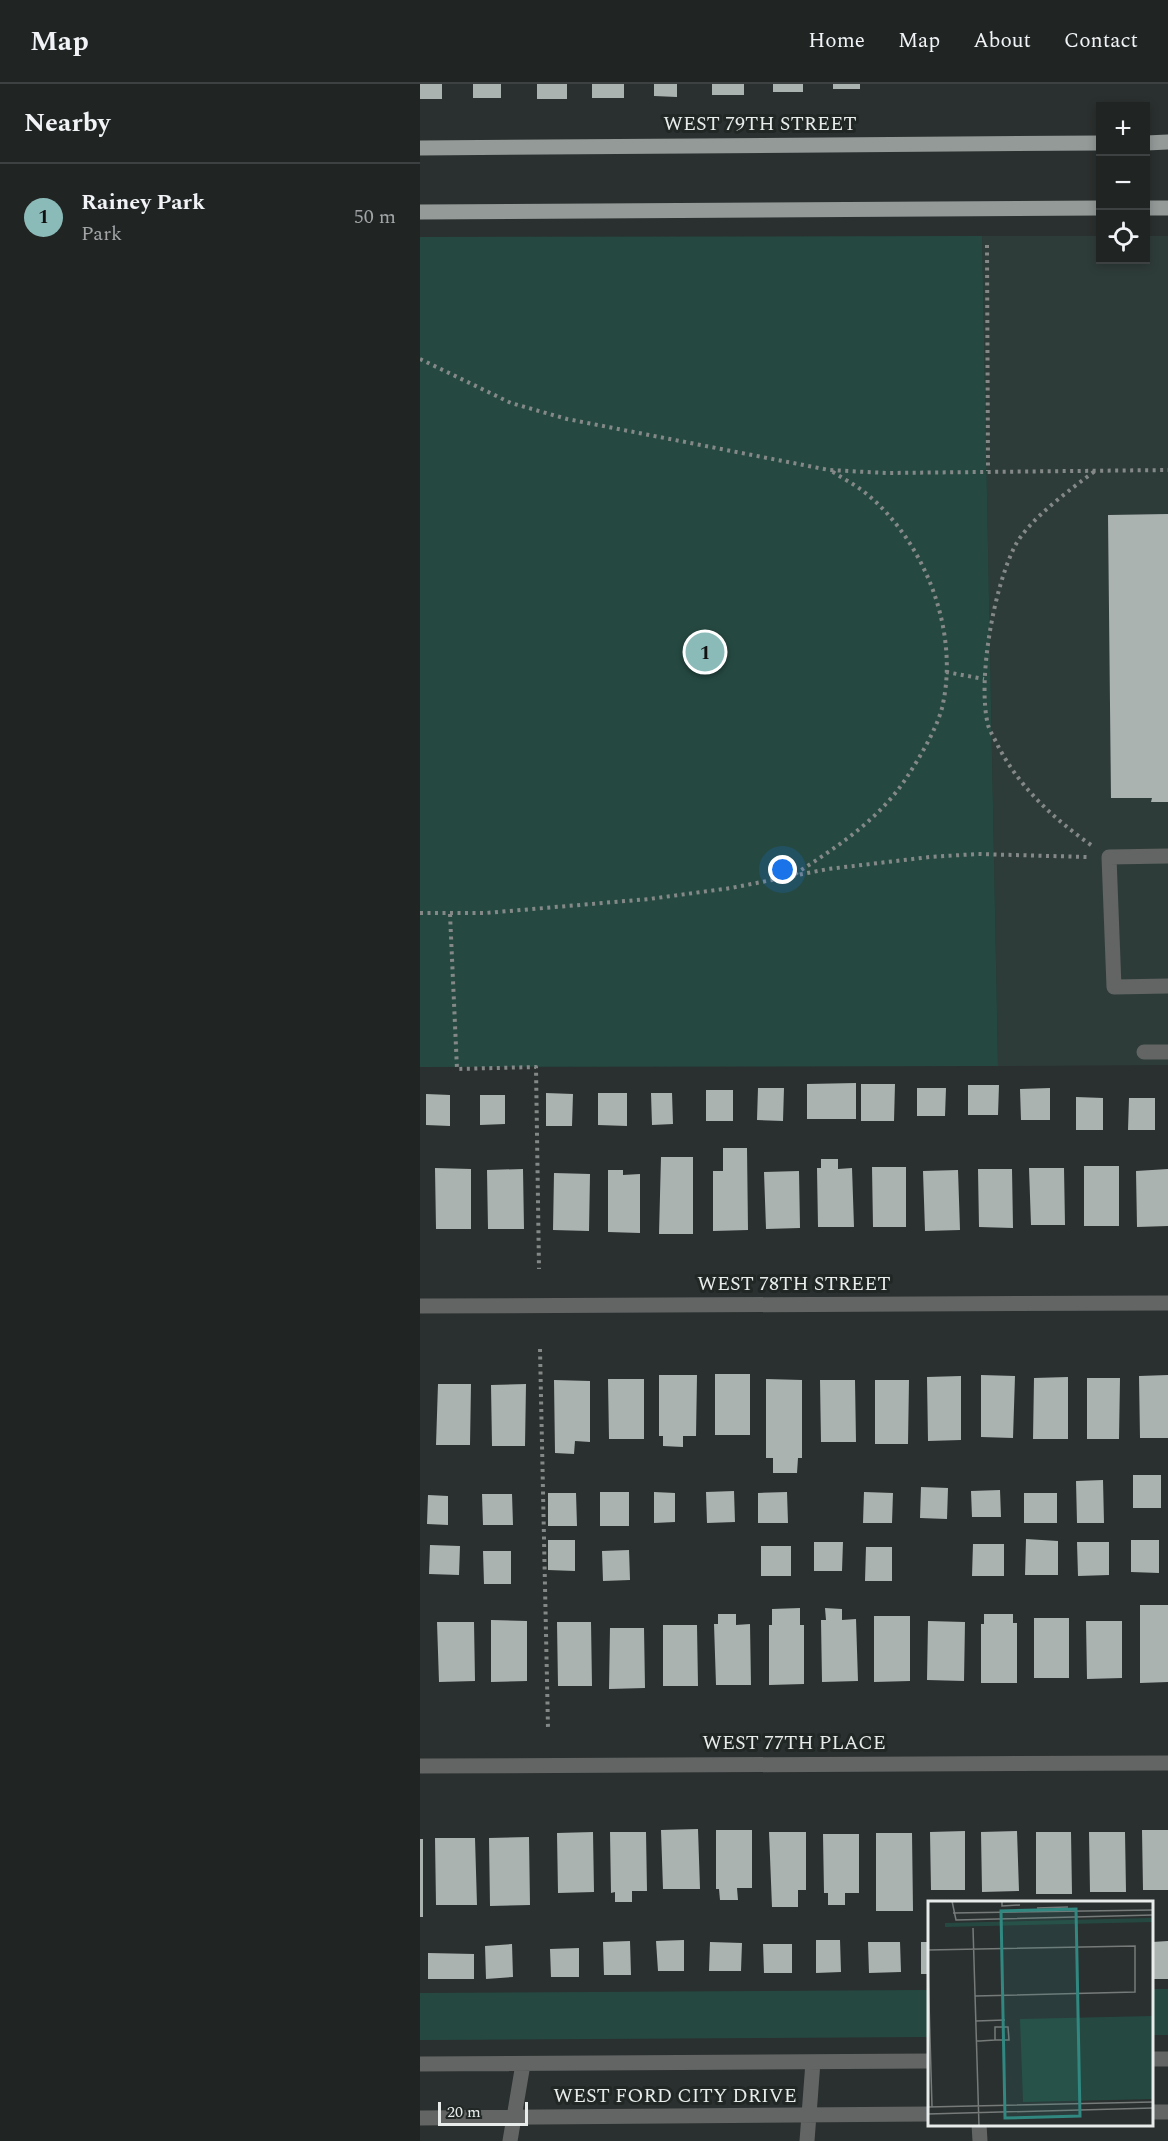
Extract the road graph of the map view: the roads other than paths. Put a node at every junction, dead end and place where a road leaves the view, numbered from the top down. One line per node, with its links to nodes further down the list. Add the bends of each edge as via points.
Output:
1 (1168, 142): 3 (main road)
2 (1096, 143): 4 (main road, WEST 79TH STREET)
3 (1150, 143)
4 (420, 148)
5 (1096, 208): 8 (main road)
6 (1150, 208): 7 (main road)
7 (1168, 208)
8 (420, 212)
9 (1168, 856): 10 (street, via 1109,857 1114,987)
10 (1168, 986)
11 (1144, 1052): 12 (street)
12 (1168, 1052)
13 (1168, 1303): 14 (street, WEST 78TH STREET)
14 (420, 1306)
15 (1168, 1762): 16 (street, WEST 77TH PLACE)
16 (420, 1766)
17 (928, 2061): 18 (street, WEST FORD CITY DRIVE)
18 (813, 2062): 20 (street, WEST FORD CITY DRIVE); 22 (street)
19 (420, 2064): 20 (street, WEST FORD CITY DRIVE)
20 (523, 2064): 24 (street)
21 (928, 2114): 22 (street, WEST FORD CITY DRIVE)
22 (809, 2116): 24 (street, WEST FORD CITY DRIVE); 27 (street)
23 (420, 2118): 24 (street, WEST FORD CITY DRIVE)
24 (514, 2118): 26 (street)
25 (979, 2126): 28 (street)
26 (510, 2141)
27 (807, 2141)
28 (980, 2141)

